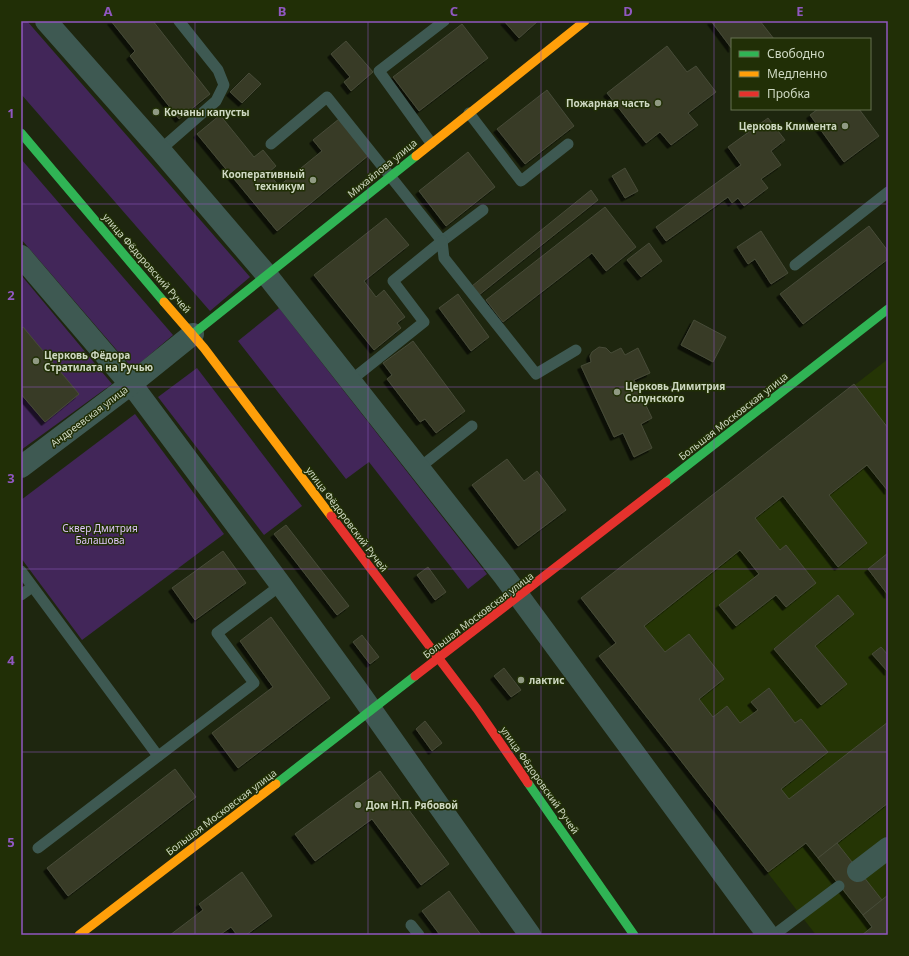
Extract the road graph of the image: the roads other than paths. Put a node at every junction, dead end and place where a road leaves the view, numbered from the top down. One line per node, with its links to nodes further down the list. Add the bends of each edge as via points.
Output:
1 (46, 21): 10 (street)
2 (179, 21): 10 (lane, via 218,70 224,86 216,101)
3 (444, 21): 7 (lane, via 379,71)
4 (585, 21): 5 (main road, Михайлова улица)
5 (469, 113): 7 (main road, Михайлова улица); 9 (lane, via 521,181)
6 (21, 133): 19 (main road, улица Фёдоровский Ручей)
7 (431, 143): 11 (main road, Михайлова улица)
8 (271, 144): 11 (lane, via 327,97)
9 (568, 144)
10 (160, 150): 17 (street)
11 (390, 176): 14 (lane); 17 (main road, Михайлова улица)
12 (888, 192): 16 (lane)
13 (483, 210): 14 (lane)
14 (442, 241): 20 (lane, via 444,258 536,374); 21 (lane, via 393,281 424,322)
15 (21, 256): 22 (street)
16 (795, 266)
17 (266, 274): 19 (main road, Михайлова улица); 21 (street)
18 (888, 309): 30 (main road, Большая Московская улица)
19 (193, 334): 22 (street, Андреевская улица); 31 (main road, улица Фёдоровский Ручей)
20 (576, 350)
21 (350, 381): 25 (street)
22 (131, 384): 24 (street, Андреевская улица); 27 (street)
23 (472, 426): 25 (lane)
24 (21, 467)
25 (419, 468): 30 (street)
26 (21, 571): 28 (lane)
27 (281, 585): 32 (street); 33 (lane, via 217,633 254,684)
28 (32, 587): 29 (lane); 33 (lane)
29 (21, 595)
30 (519, 597): 31 (main road, Большая Московская улица); 43 (street)
31 (439, 658): 32 (main road, Большая Московская улица); 42 (main road, улица Фёдоровский Ручей, via 564,832)
32 (372, 710): 39 (main road, Большая Московская улица); 41 (street)
33 (158, 756): 34 (lane)
34 (38, 848)
35 (888, 848): 36 (street)
36 (858, 871)
37 (840, 886): 44 (lane)
38 (411, 925): 40 (lane)
39 (79, 935)
40 (419, 935)
41 (530, 935)
42 (634, 935)
43 (768, 935)
44 (774, 935)

